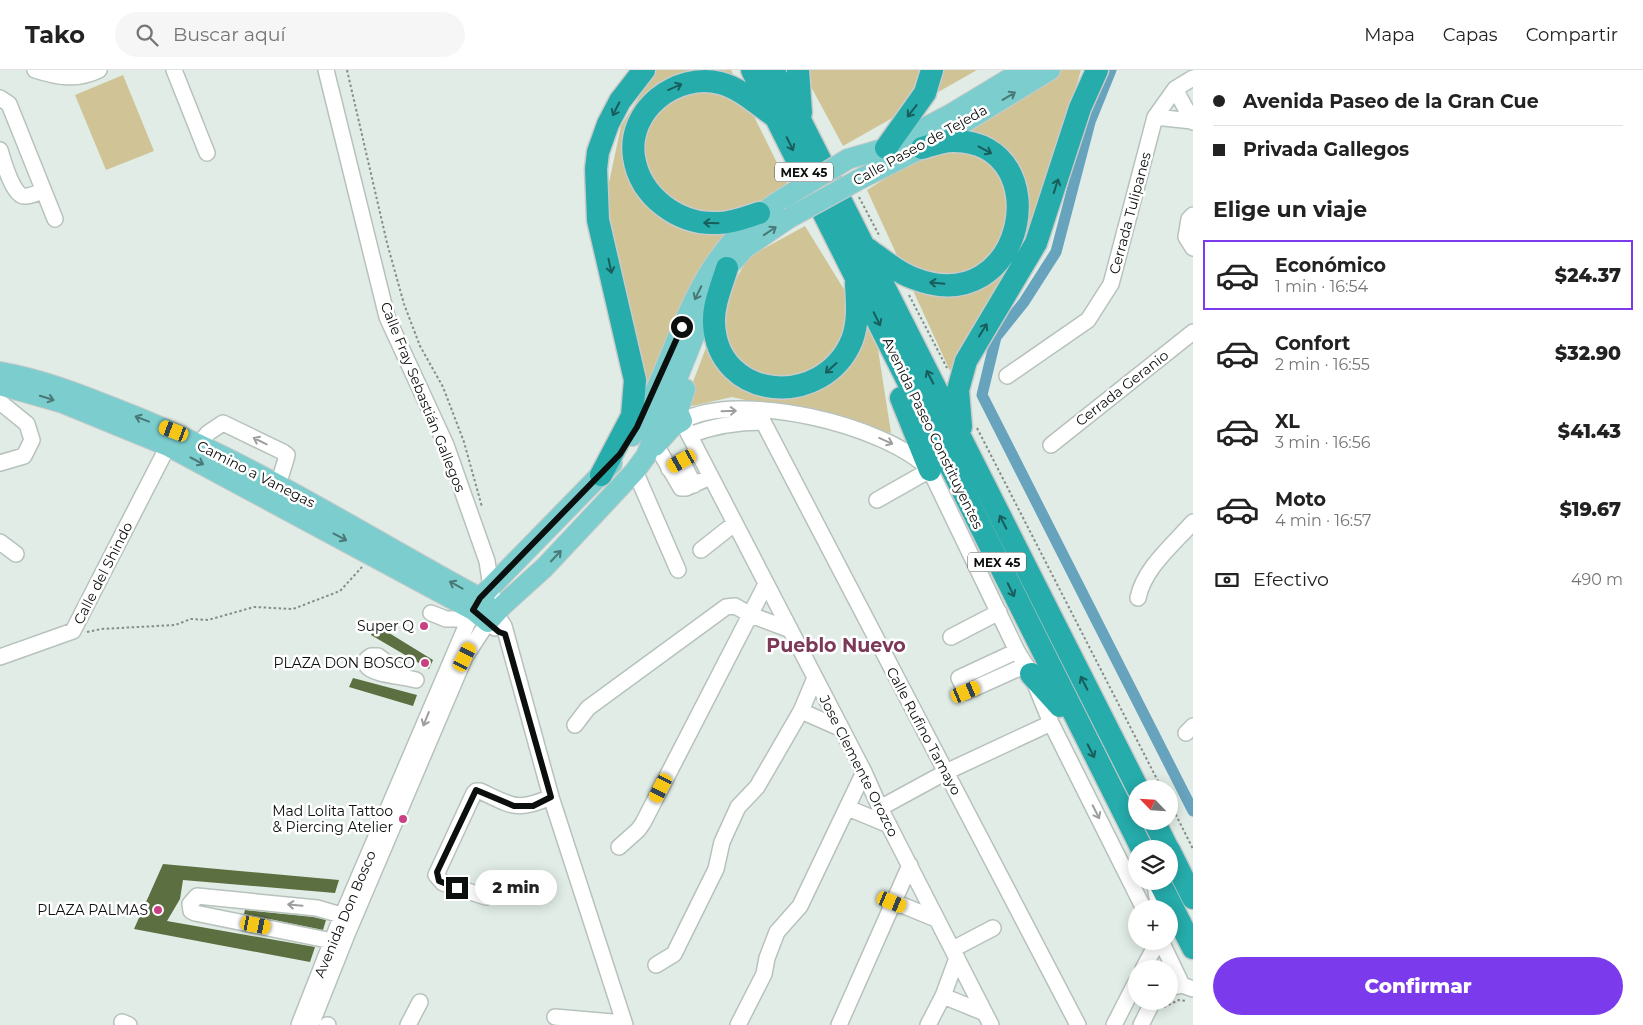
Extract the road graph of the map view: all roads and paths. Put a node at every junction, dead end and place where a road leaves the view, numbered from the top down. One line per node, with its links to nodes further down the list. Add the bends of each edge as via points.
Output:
1 (35, 70): 2 (street, via 57,76 81,77)
2 (100, 70)
3 (174, 70): 24 (street)
4 (326, 70): 65 (street, Calle Fray Sebastián Gallegos, via 387,317 446,445 487,561)
5 (347, 70): 53 (path, via 404,304 420,346 443,387 464,442)
6 (644, 70): 49 (highway, one-way to 49, via 624,95 608,124 596,168 598,220 635,380 632,416)
7 (752, 70): 18 (highway, Avenida Paseo Constituyentes / MEX 45)
8 (773, 70): 20 (highway, Avenida Paseo Constituyentes / MEX 45)
9 (798, 70): 20 (highway)
10 (932, 70): 21 (highway, one-way to 21, via 925,93)
11 (1024, 70): 21 (main road, Calle Paseo de Tejeda)
12 (1050, 70): 22 (main road, Calle Paseo de Tejeda, one-way to 12)
13 (1097, 70): 42 (highway, one-way to 13, via 958,390 966,361 1036,243 1080,108)
14 (1193, 78): 15 (street, Cerrada Tulipanes)
15 (1175, 90): 17 (street, Cerrada Tulipanes); 19 (street)
16 (0, 98): 25 (street, via 9,104)
17 (1155, 117): 19 (street); 37 (street, Cerrada Tulipanes, via 1111,284 1088,320)
18 (778, 119): 26 (highway, one-way to 18, via 731,222 710,224 689,220 670,211 653,196 641,178 634,157 634,138 640,120 656,98 681,84 700,80 719,82 737,90); 32 (highway, Avenida Paseo Constituyentes / MEX 45, one-way to 32)
19 (1192, 121)
20 (801, 122): 29 (highway, Avenida Paseo Constituyentes / MEX 45)
21 (886, 148): 26 (main road, Calle Paseo de Tejeda, bridge, via 848,159)
22 (922, 148): 29 (highway, one-way to 29, via 942,142 965,142 985,149 1000,161 1012,180 1018,201 1018,222 1012,243 1000,261 984,275 951,284 912,278); 31 (main road, Calle Paseo de Tejeda, one-way to 22, bridge, via 746,248 789,218)
23 (0, 150): 25 (street, via 20,195 25,197)
24 (206, 153)
25 (44, 191): 28 (street)
26 (759, 213): 49 (main road, Calle Paseo de Tejeda, one-way to 49, via 736,234 708,273 637,427)
27 (1193, 215): 30 (street, via 1189,219 1186,236)
28 (55, 219)
29 (865, 247): 42 (highway, Avenida Paseo Constituyentes / MEX 45, one-way to 29)
30 (1193, 248)
31 (727, 268): 32 (highway, one-way to 31, via 856,320 852,339 842,356 828,371 809,383 777,389 743,376 719,348 715,312); 33 (main road, Calle Paseo de Tejeda)
32 (855, 275): 35 (highway, Avenida Paseo Constituyentes / MEX 45, one-way to 35)
33 (697, 329): 41 (main road, via 694,360 678,410); 46 (main road, Calle Paseo de Tejeda)
34 (1193, 332): 44 (street, Cerrada Geranio)
35 (890, 346): 48 (highway, via 901,400); 81 (highway, Avenida Paseo Constituyentes / MEX 45, one-way to 81)
36 (0, 372): 43 (main road, Camino a Vanegas, one-way to 36, via 69,390)
37 (1007, 376)
38 (0, 385): 45 (main road, Camino a Vanegas, one-way to 45, via 63,403)
39 (0, 402): 47 (street, via 27,424 32,440 24,456)
40 (760, 416): 41 (street, via 700,413); 48 (street, one-way to 48, via 781,411 847,426 900,448); 84 (street, Calle Rufino Tamayo)
41 (686, 428): 46 (main road, via 672,427); 50 (street, Jose Clemente Orozco)
42 (964, 443): 85 (highway, Avenida Paseo Constituyentes / MEX 45, one-way to 42)
43 (199, 444): 51 (main road, Camino a Vanegas); 51 (street, one-way to 43, via 287,455 282,452 226,424 208,432)
44 (1051, 445)
45 (168, 446): 59 (main road, Camino a Vanegas, one-way to 59); 70 (street, Calle del Shindo)
46 (645, 458): 50 (street, via 668,469 681,488); 61 (street); 62 (main road, one-way to 46)
47 (3, 461)
48 (930, 470): 52 (street); 66 (street)
49 (601, 476): 60 (main road, Calle Paseo de Tejeda)
50 (710, 476): 55 (street, Jose Clemente Orozco)
51 (278, 485): 65 (main road, Camino a Vanegas, one-way to 51)
52 (878, 500)
53 (484, 512)
54 (1193, 522): 64 (street, via 1149,572 1141,584)
55 (734, 524): 57 (street); 63 (street, Jose Clemente Orozco)
56 (0, 542): 58 (street)
57 (701, 550)
58 (16, 554)
59 (371, 554): 65 (main road, Camino a Vanegas); 70 (path, via 340,591 293,610 254,607 208,620 191,618 175,625 100,629 84,633)
60 (520, 560): 62 (main road, via 516,576 522,582); 65 (main road, Calle Paseo de Tejeda)
61 (678, 570)
62 (530, 580): 65 (main road)
63 (766, 584): 68 (street); 69 (street, Jose Clemente Orozco)
64 (1138, 598)
65 (483, 608): 67 (street, via 446,619); 77 (street, Avenida Don Bosco, via 470,648); 86 (street, Calle Fray Sebastián Gallegos, via 504,626)
66 (999, 612): 71 (street); 72 (street)
67 (431, 613)
68 (751, 615): 69 (street); 80 (street, via 736,606 720,609 588,708); 92 (street, via 643,823)
69 (788, 629): 75 (street, Jose Clemente Orozco)
70 (73, 631): 73 (street, Calle del Shindo)
71 (951, 637)
72 (1017, 650): 74 (street); 74 (street, via 959,678 966,692)
73 (0, 658)
74 (1028, 669): 79 (street); 81 (highway)
75 (815, 678): 78 (street); 82 (street, Jose Clemente Orozco)
76 (415, 680): 77 (street)
77 (443, 692): 102 (street, Avenida Don Bosco)
78 (801, 711): 82 (street); 110 (street, via 757,787 738,807 722,842 716,869 674,954)
79 (1051, 723): 84 (street); 100 (street, one-way to 100)
80 (575, 725)
81 (1078, 725): 91 (highway, Avenida Paseo Constituyentes / MEX 45, one-way to 91)
82 (842, 728): 83 (street, Jose Clemente Orozco)
83 (864, 772): 87 (street); 88 (street, Jose Clemente Orozco)
84 (946, 772): 88 (street); 127 (street, Calle Rufino Tamayo)
85 (1133, 780)
86 (551, 797): 97 (street, via 533,806 514,806 480,791 474,793 436,875 443,883); 120 (street, Calle Fray Sebastián Gallegos)
87 (848, 808): 90 (street); 124 (street, via 800,906 777,932 764,974)
88 (880, 808): 90 (street, Jose Clemente Orozco)
89 (1178, 819): 93 (path)
90 (889, 825): 94 (street, Jose Clemente Orozco)
91 (1137, 840)
92 (619, 847)
93 (1193, 848)
94 (910, 865): 101 (street); 103 (street, Jose Clemente Orozco)
95 (1178, 869): 98 (highway)
96 (1164, 890): 107 (highway)
97 (486, 897)
98 (1193, 898)
99 (241, 900): 102 (street, one-way to 99, via 317,908); 104 (street); 104 (street, via 197,896 190,904 195,913)
100 (1140, 900)
101 (892, 902): 103 (street); 125 (street)
102 (348, 917): 106 (street, Avenida Don Bosco)
103 (936, 920): 109 (street, Jose Clemente Orozco)
104 (237, 921): 106 (street)
105 (993, 928): 109 (street)
106 (338, 942): 121 (street, Avenida Don Bosco); 122 (street, Avenida Don Bosco)
107 (1193, 948)
108 (1163, 950): 111 (street)
109 (955, 954): 112 (street); 119 (street, Jose Clemente Orozco)
110 (656, 965)
111 (1181, 987)
112 (943, 996): 119 (street); 126 (street)
113 (1128, 998): 128 (street)
114 (1178, 1000): 115 (path)
115 (1193, 1001)
116 (420, 1002): 123 (street)
117 (1152, 1010): 129 (street)
118 (555, 1017): 120 (street)
119 (988, 1019)
120 (624, 1024)
121 (299, 1025)
122 (311, 1025)
123 (408, 1025)
124 (738, 1025)
125 (839, 1025)
126 (928, 1025)
127 (1078, 1025)
128 (1114, 1025)
129 (1141, 1025)

